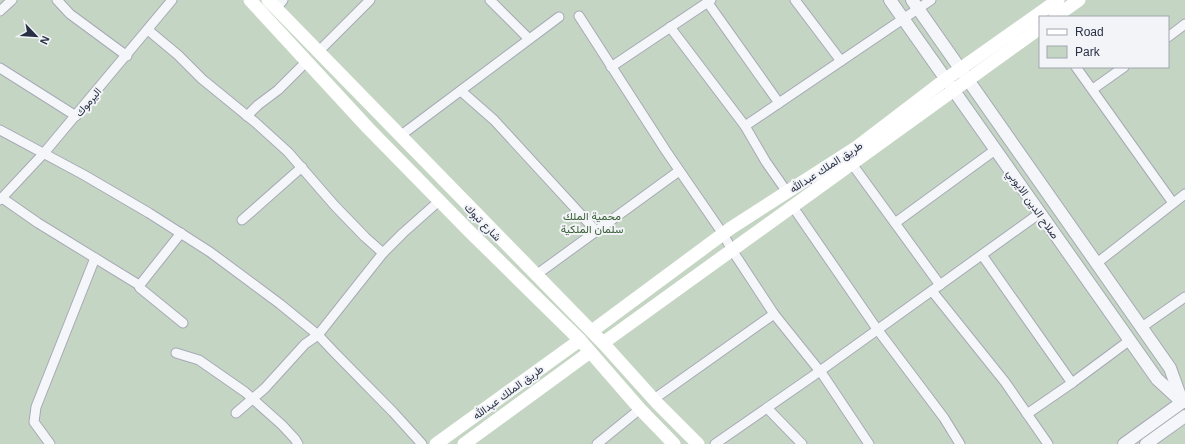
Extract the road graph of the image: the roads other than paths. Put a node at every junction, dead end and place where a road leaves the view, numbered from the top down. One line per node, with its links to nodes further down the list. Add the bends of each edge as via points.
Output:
1 (12, 0): 15 (street)
2 (57, 0): 27 (street, via 70,14)
3 (172, 0): 23 (street, اليرموك)
4 (250, 0): 28 (main road, شارع تبوك)
5 (370, 0): 26 (street)
6 (490, 0): 25 (street)
7 (795, 0): 29 (street)
8 (890, 0): 19 (street, صلاح الدين الايوبي)
9 (931, 0): 14 (street)
10 (1058, 0): 34 (main road, طريق الملك عبدالله)
11 (1079, 0): 17 (main road)
12 (709, 1): 21 (street); 39 (street)
13 (276, 3): 26 (main road, شارع تبوك)
14 (915, 4): 19 (street); 34 (street, صلاح الدين الايوبي)
15 (0, 11)
16 (579, 16): 30 (street)
17 (1056, 16)
18 (559, 17): 25 (street)
19 (903, 19): 29 (street); 35 (street, صلاح الدين الايوبي)
20 (1185, 24): 24 (street)
21 (670, 27): 30 (street); 42 (street)
22 (1039, 29): 34 (main road, طريق الملك عبدالله)
23 (148, 30): 27 (street, اليرموك); 41 (street, via 178,55 202,80)
24 (1169, 35)
25 (529, 39): 38 (street)
26 (318, 51): 44 (main road, شارع تبوك)
27 (127, 56): 40 (street, اليرموك)
28 (307, 61): 41 (street); 53 (main road, شارع تبوك)
29 (841, 61): 39 (street)
30 (611, 67): 49 (street)
31 (0, 68): 40 (street)
32 (1077, 68): 36 (street)
33 (1123, 68): 36 (street)
34 (964, 74): 35 (main road, طريق الملك عبدالله); 37 (main road, طريق الملك عبدالله); 66 (street, صلاح الدين الايوبي)
35 (946, 79): 37 (street, صلاح الدين الايوبي); 50 (main road, طريق الملك عبدالله, via 857,147)
36 (1093, 89): 54 (street)
37 (954, 90): 45 (street, صلاح الدين الايوبي); 47 (main road, طريق الملك عبدالله)
38 (461, 91): 44 (street); 59 (street, via 494,120)
39 (779, 103): 42 (street)
40 (76, 116): 46 (street, اليرموك)
41 (247, 116): 48 (street)
42 (745, 126): 50 (street)
43 (0, 130): 46 (street)
44 (400, 136): 67 (main road, شارع تبوك)
45 (996, 150): 56 (street, صلاح الدين الايوبي); 58 (street)
46 (44, 154): 52 (street, اليرموك); 60 (street, via 123,197)
47 (852, 164): 55 (main road, طريق الملك عبدالله); 58 (street)
48 (302, 167): 57 (street); 63 (street, via 335,206)
49 (679, 171): 59 (street); 61 (street)
50 (787, 192): 61 (main road, طريق الملك عبدالله)
51 (1185, 194): 54 (street)
52 (1, 199): 65 (street)
53 (439, 201): 63 (street); 77 (main road, شارع تبوك)
54 (1173, 203): 66 (street)
55 (793, 206): 62 (main road, طريق الملك عبدالله); 74 (street)
56 (1040, 213): 64 (street); 78 (street, صلاح الدين الايوبي)
57 (242, 220)
58 (895, 223): 69 (street)
59 (596, 231): 67 (street)
60 (181, 233): 68 (street); 76 (street, via 268,294)
61 (723, 234): 62 (street); 75 (main road, طريق الملك عبدالله)
62 (732, 250): 71 (street); 79 (main road, طريق الملك عبدالله)
63 (384, 253): 76 (street)
64 (982, 255): 69 (street); 83 (street)
65 (95, 258): 68 (street); 92 (street, via 36,408 34,422)
66 (1097, 263): 73 (street, صلاح الدين الايوبي)
67 (536, 275): 75 (main road, شارع تبوك)
68 (139, 286): 72 (street)
69 (936, 288): 74 (street); 90 (street)
70 (1185, 297): 73 (street)
71 (774, 314): 82 (street); 85 (street)
72 (183, 323)
73 (1142, 327): 86 (street, صلاح الدين الايوبي, via 1170,368)
74 (877, 329): 82 (street); 103 (street, via 944,418)
75 (592, 331): 79 (main road, شارع تبوك)
76 (318, 335): 84 (street, via 305,344); 94 (street)
77 (580, 340): 80 (main road, شارع تبوك); 95 (main road, طريق الملك عبدالله)
78 (1130, 340): 83 (street); 86 (street, صلاح الدين الايوبي, via 1157,380)
79 (603, 343): 85 (main road, شارع تبوك)
80 (590, 352): 88 (main road, شارع تبوك); 96 (main road, طريق الملك عبدالله)
81 (176, 353): 84 (street, via 199,360)
82 (820, 371): 87 (street); 102 (street)
83 (1072, 383): 90 (street)
84 (253, 399): 89 (street); 93 (street, via 282,425)
85 (654, 399): 99 (main road, شارع تبوك)
86 (1184, 403): 105 (street)
87 (767, 408): 100 (street); 101 (street)
88 (640, 409): 97 (street); 98 (main road, شارع تبوك)
89 (236, 413)
90 (1027, 414): 104 (street)
91 (1185, 416): 106 (street)
92 (50, 444)
93 (298, 444)
94 (422, 444)
95 (436, 444)
96 (464, 444)
97 (597, 444)
98 (674, 444)
99 (698, 444)
100 (715, 444)
101 (802, 444)
102 (869, 444)
103 (960, 444)
104 (1048, 444)
105 (1124, 444)
106 (1146, 444)

